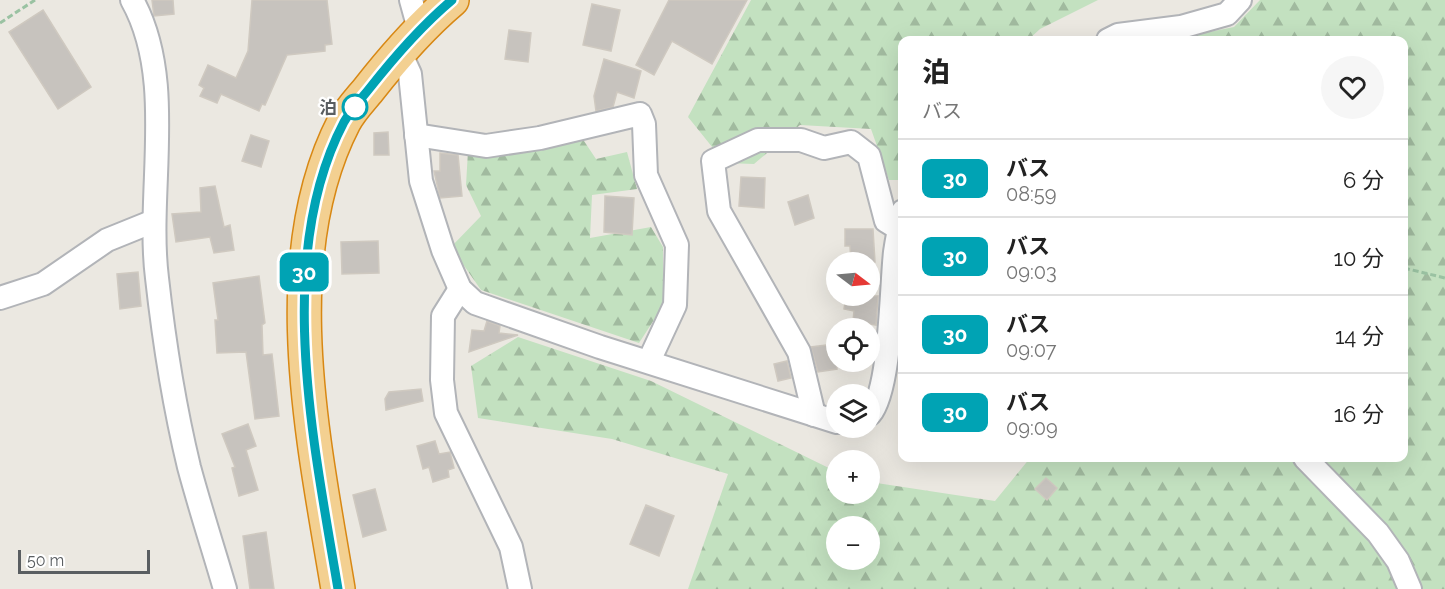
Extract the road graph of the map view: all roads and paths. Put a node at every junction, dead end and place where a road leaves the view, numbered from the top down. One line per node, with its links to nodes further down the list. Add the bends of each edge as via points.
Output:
1 (35, 0): 5 (path)
2 (132, 0): 10 (street, via 149,46 157,87)
3 (452, 0): 6 (highway)
4 (1240, 0): 7 (street, via 1227,14 1181,27)
5 (0, 23)
6 (410, 26): 8 (street); 22 (highway, via 345,119 328,156 303,278 311,406)
7 (1116, 36)
8 (416, 135): 14 (street, via 421,181); 16 (street, via 486,146 540,138 640,114 644,124 646,175 677,245 675,305)
9 (898, 220): 18 (street, via 886,221 869,156 851,142 824,148 801,140 758,140 713,161 719,211 799,352)
10 (154, 221): 15 (street, via 107,240 43,284); 21 (street, via 158,287 189,466)
11 (898, 248): 17 (street)
12 (1408, 269): 13 (path)
13 (1445, 278)
14 (460, 289): 16 (street, via 475,303); 23 (street, via 444,316 442,380 446,412 511,548)
15 (0, 298)
16 (649, 361): 18 (street)
17 (880, 391)
18 (814, 416): 19 (street)
19 (826, 419)
20 (1309, 462): 24 (street, via 1378,533 1398,561)
21 (225, 589)
22 (338, 589)
23 (520, 589)
24 (1410, 589)

